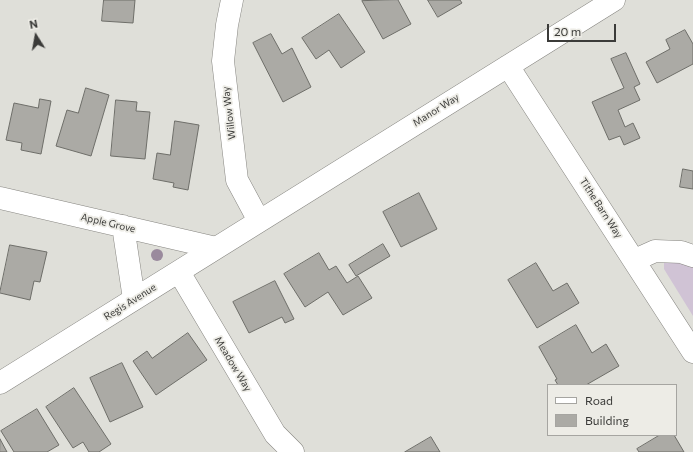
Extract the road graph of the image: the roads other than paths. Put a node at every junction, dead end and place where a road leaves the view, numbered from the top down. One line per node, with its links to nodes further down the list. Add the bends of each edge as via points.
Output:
1 (232, 0): 5 (street, Willow Way, via 223,61 235,165 237,180)
2 (614, 0): 3 (street, Manor Way)
3 (508, 66): 5 (street, Manor Way); 9 (street, Tithe Barn Way)
4 (0, 198): 6 (street, Apple Grove)
5 (259, 221): 7 (street, Regis Avenue)
6 (123, 226): 7 (street, Apple Grove); 11 (street)
7 (216, 248): 10 (street, Regis Avenue)
8 (693, 256): 9 (street, via 681,252 655,251)
9 (635, 260): 12 (street, Tithe Barn Way)
10 (179, 272): 11 (street, Regis Avenue); 14 (street, Meadow Way, via 275,434)
11 (134, 299): 13 (street, Regis Avenue)
12 (693, 352)
13 (0, 383)
14 (293, 452)

